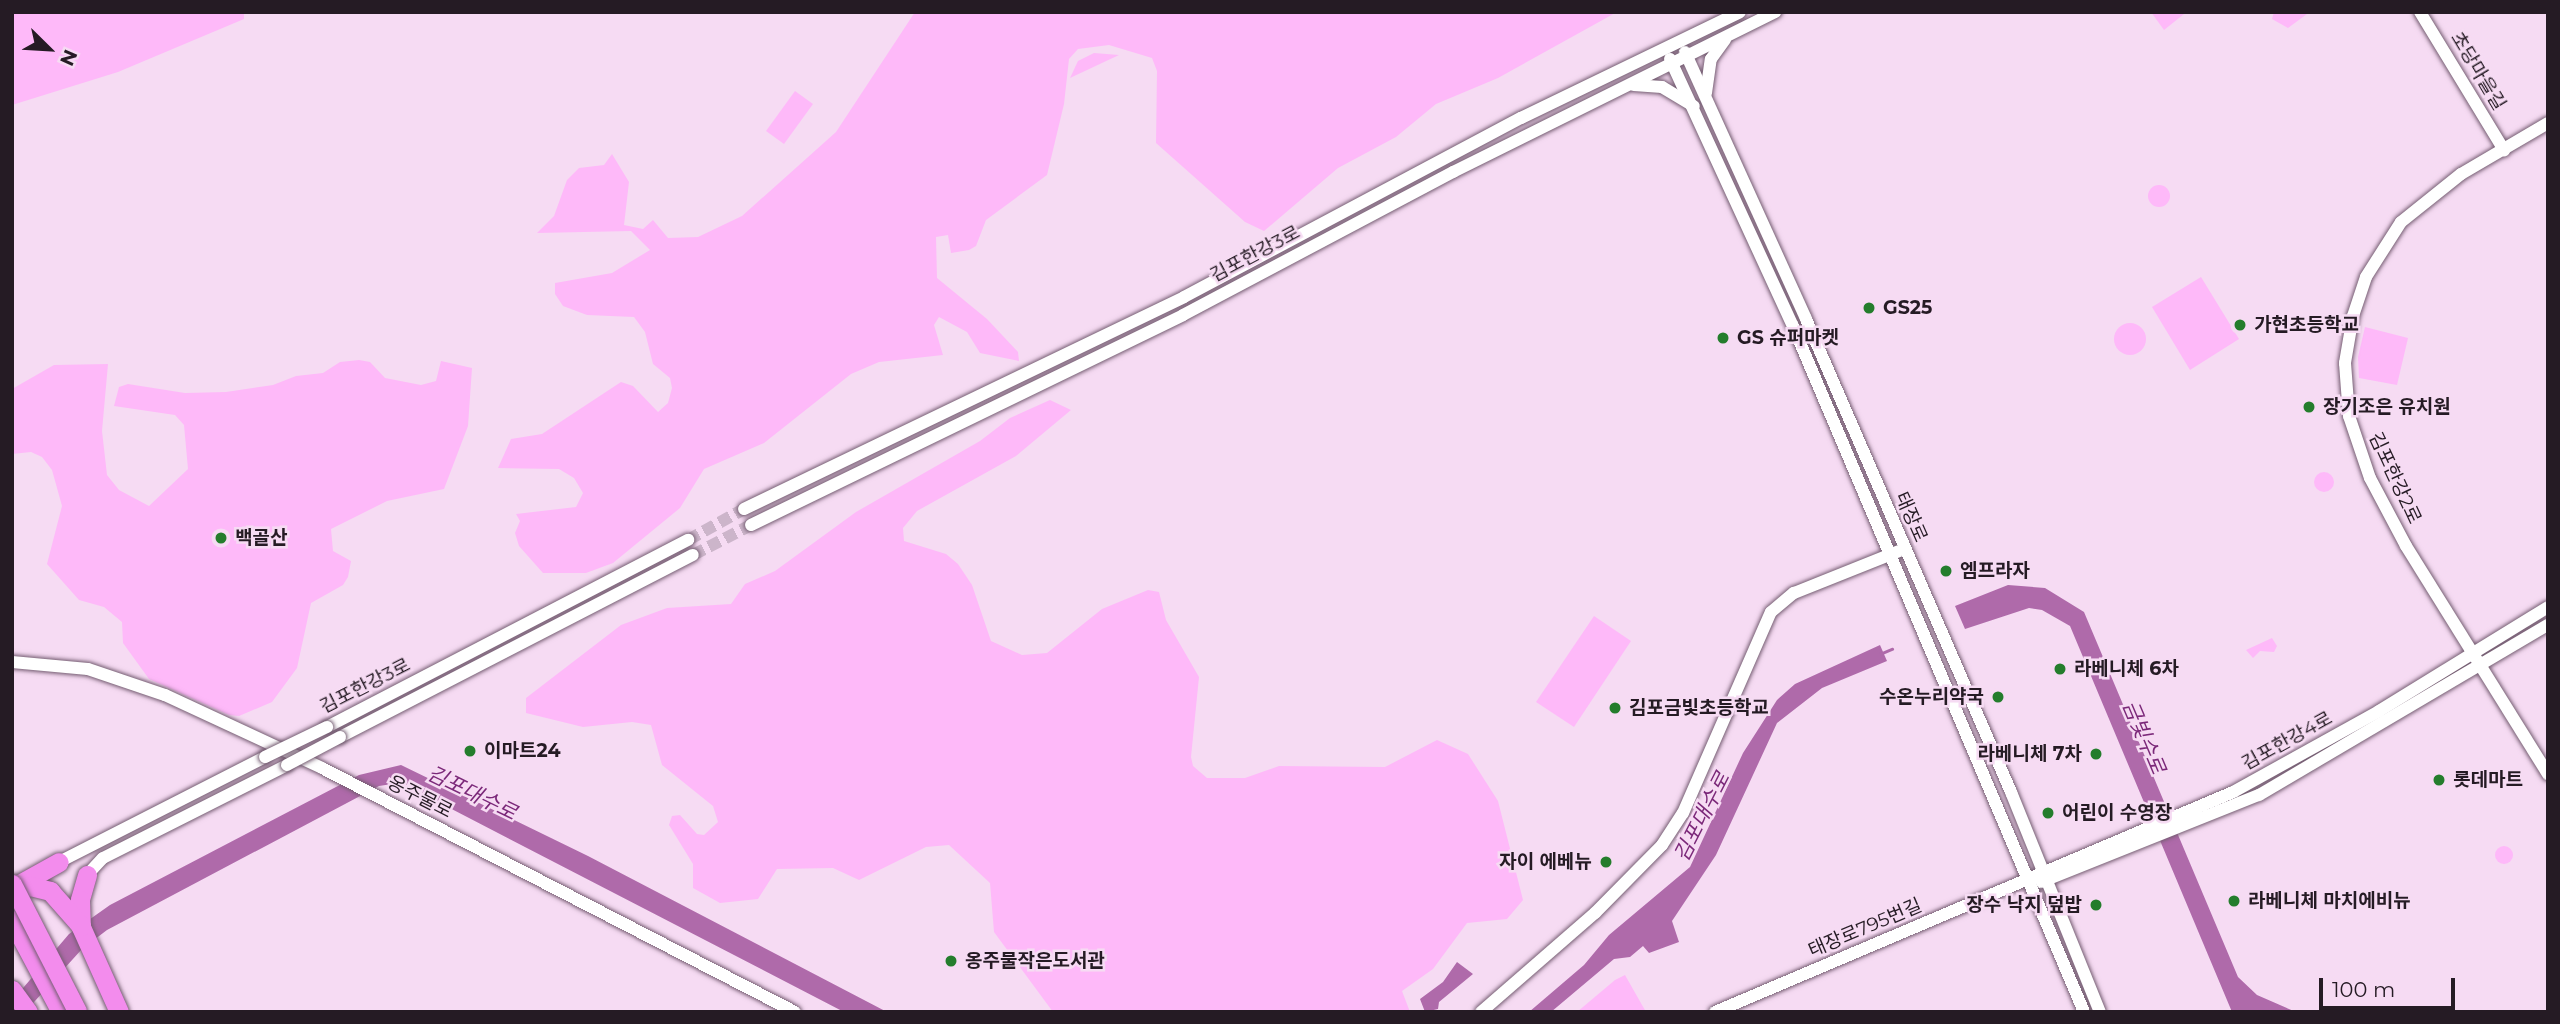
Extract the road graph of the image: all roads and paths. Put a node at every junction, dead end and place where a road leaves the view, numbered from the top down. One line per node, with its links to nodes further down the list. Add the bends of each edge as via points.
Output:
1 (1740, 12): 5 (street, 김포한강3로)
2 (1775, 12): 4 (street, 김포한강3로)
3 (2420, 12): 13 (street, 초당마을길)
4 (1730, 36): 7 (street, 김포한강3로); 10 (street, via 1711,59)
5 (1680, 42): 6 (street, 김포한강3로); 7 (street, 태장로)
6 (1665, 49): 8 (street, 태장로); 14 (street, 김포한강3로, via 1521,118 1171,303)
7 (1687, 57): 8 (street, 김포한강3로); 10 (street, 태장로)
8 (1673, 64): 9 (street, 김포한강3로); 11 (street, 태장로)
9 (1630, 85): 11 (street, via 1662,87); 15 (street, 김포한강3로, via 1453,172 1184,315)
10 (1706, 97): 17 (street, 태장로)
11 (1695, 107): 18 (street, 태장로)
12 (2548, 123): 13 (street, 김포한강2로)
13 (2504, 150): 22 (street, 김포한강2로, via 2431,194 2383,245 2353,316 2345,363 2349,416 2370,478)
14 (744, 509)
15 (751, 524)
16 (688, 540): 27 (street, 김포한강3로, bridge)
17 (1904, 549): 18 (street); 29 (street, 태장로)
18 (1891, 554): 30 (street, 태장로); 40 (street, via 1794,593 1771,612 1687,803 1662,845 1595,913)
19 (693, 555): 28 (street, 김포한강3로, bridge, via 103,858)
20 (2548, 607): 22 (street, 김포한강4로)
21 (2548, 625): 24 (street, 김포한강4로)
22 (2473, 653): 24 (street, 김포한강2로); 26 (street, 김포한강4로)
23 (12, 662): 39 (street, 옹주물로, via 64,664 131,682 336,775)
24 (2481, 666): 25 (street, 김포한강2로); 26 (street, 김포한강4로, via 2294,777)
25 (2548, 774)
26 (2202, 813): 29 (street, 김포한강4로)
27 (59, 862): 31 (highway)
28 (87, 875): 33 (highway, via 80,900)
29 (2045, 876): 30 (street, 김포한강4로); 44 (street, 태장로)
30 (2031, 882): 41 (street, 태장로795번길); 42 (street, 태장로795번길); 43 (street, 태장로)
31 (12, 888): 33 (highway, via 39,888 60,898); 38 (highway, bridge)
32 (12, 920): 37 (highway)
33 (81, 927): 35 (highway)
34 (12, 990): 36 (highway)
35 (117, 1007)
36 (27, 1012)
37 (61, 1012)
38 (78, 1012)
39 (794, 1012)
40 (1481, 1012)
41 (1715, 1012)
42 (1730, 1012)
43 (2084, 1012)
44 (2100, 1012)

